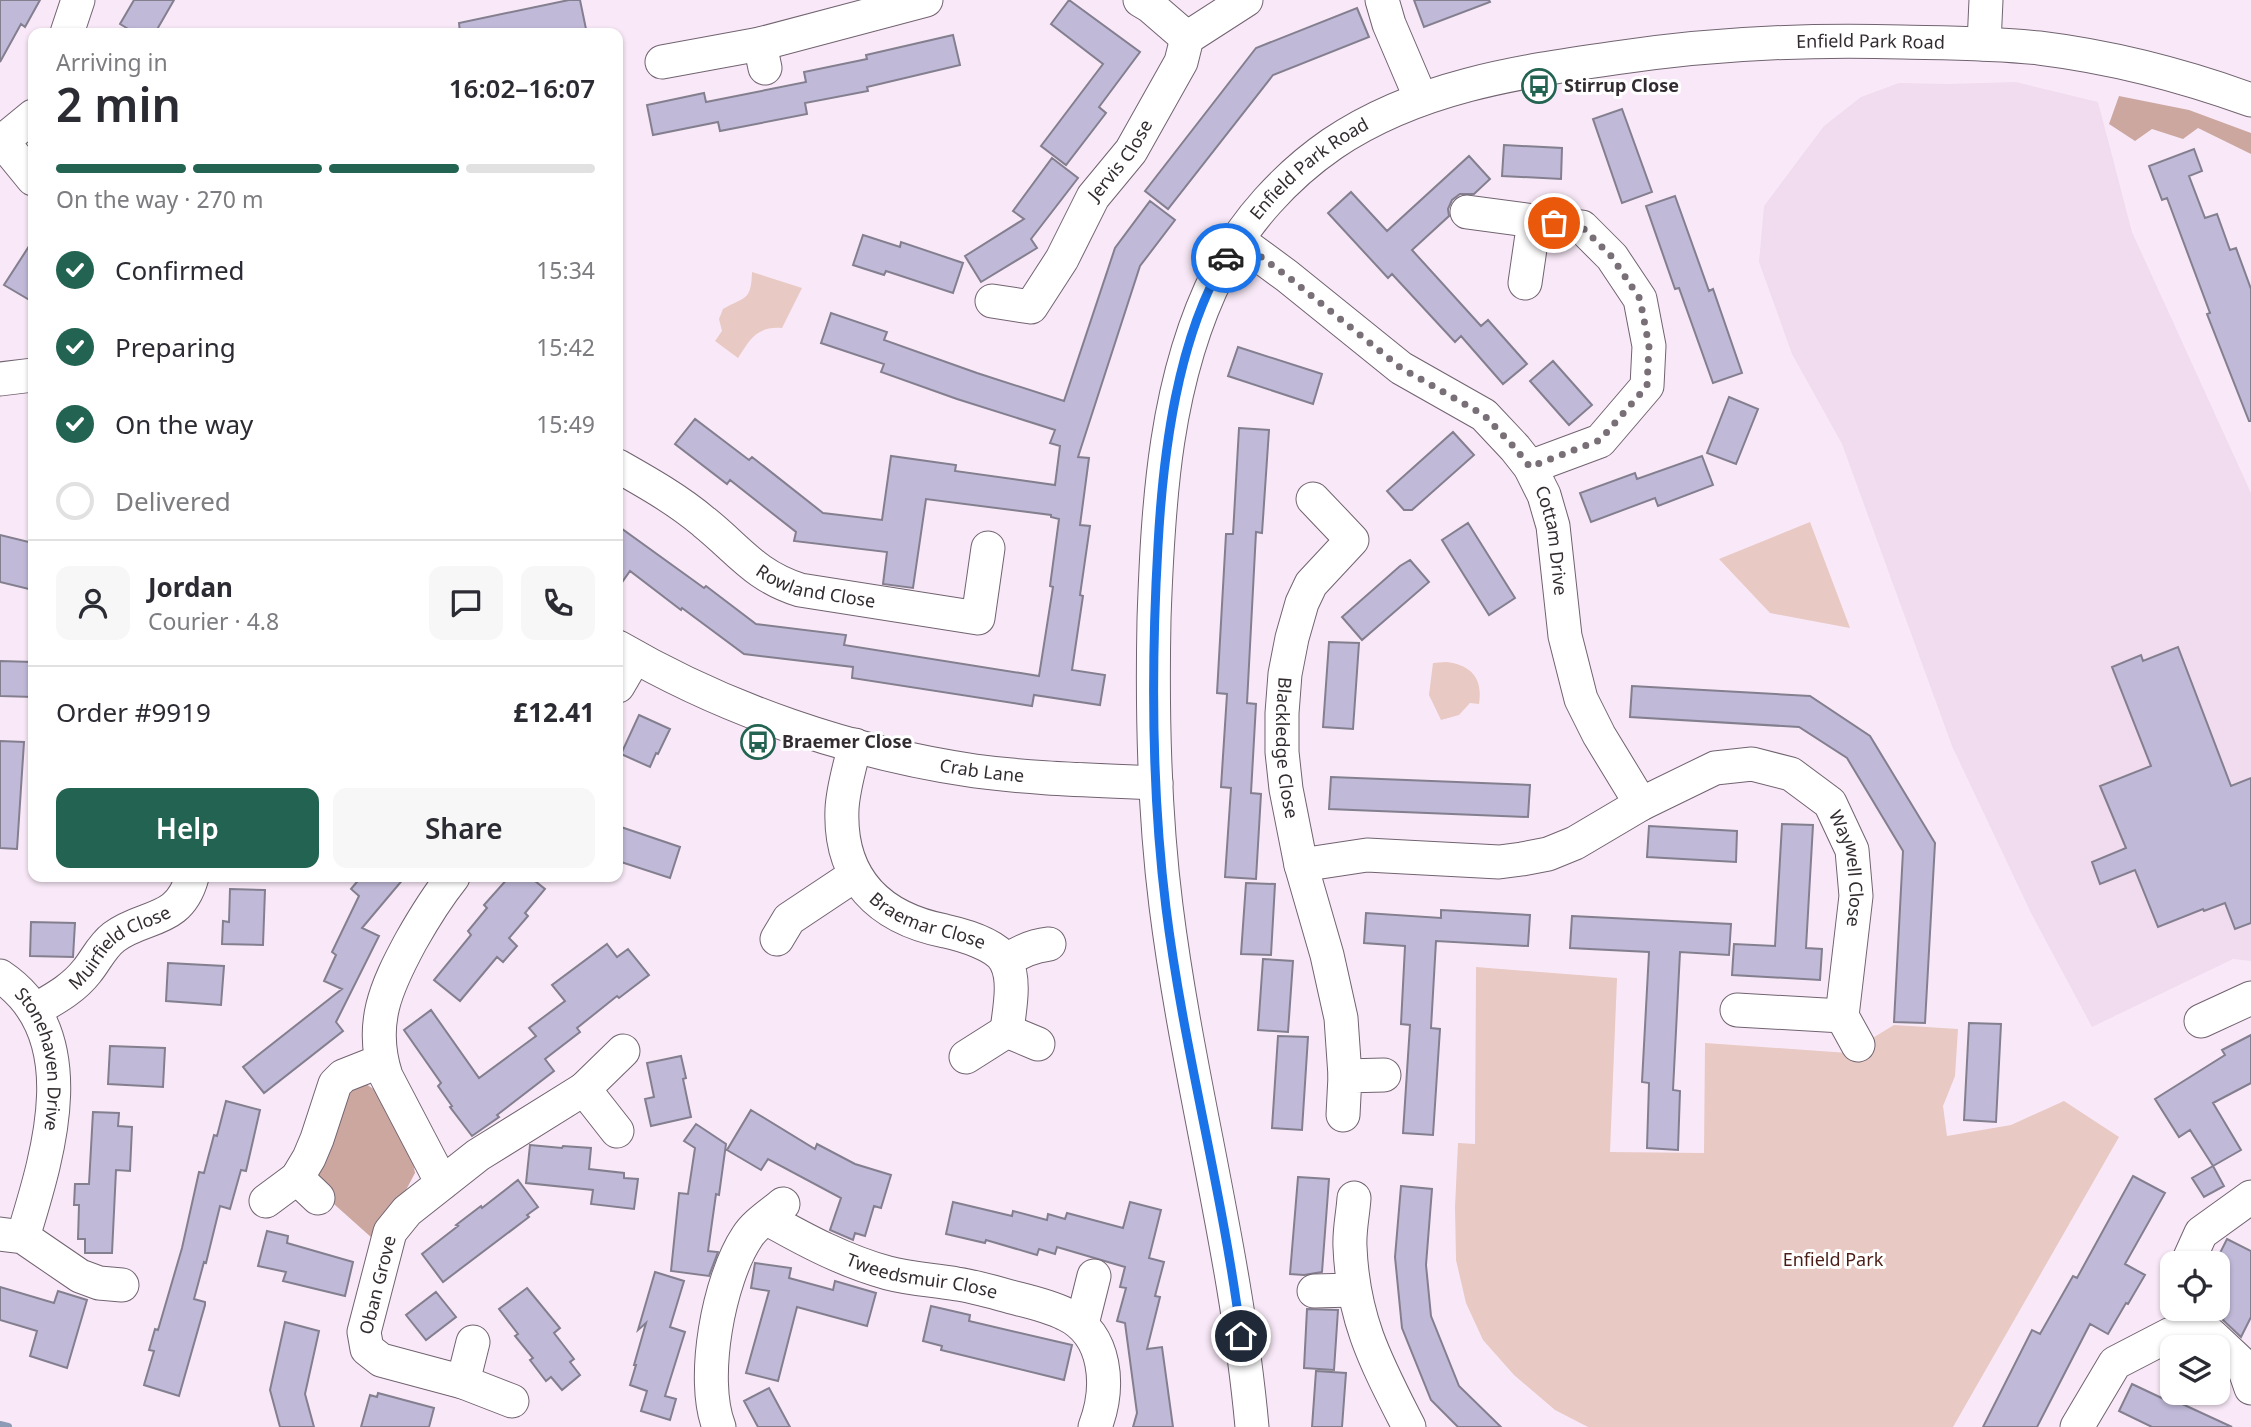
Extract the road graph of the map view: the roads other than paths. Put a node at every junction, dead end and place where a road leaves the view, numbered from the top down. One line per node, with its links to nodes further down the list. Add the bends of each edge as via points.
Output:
1 (78, 0): 7 (street)
2 (926, 0): 10 (street, via 763,56)
3 (1140, 0): 8 (street)
4 (1246, 0): 8 (street)
5 (1382, 0): 11 (street)
6 (1986, 0): 9 (street)
7 (69, 28)
8 (1187, 38): 20 (street, Jervis Close, via 1181,62 1131,151 1093,197 1031,307)
9 (1984, 44): 11 (street, Enfield Park Road, via 1830,40 1664,51 1534,70); 12 (street, Enfield Park Road, via 2150,67)
10 (662, 62)
11 (1421, 99): 18 (street, Enfield Park Road, via 1329,145 1269,200)
12 (2251, 100)
13 (28, 121): 14 (street)
14 (1, 142): 15 (street)
15 (28, 173)
16 (1467, 212): 17 (street)
17 (1534, 221): 19 (street); 23 (street, via 1582,227 1612,257 1640,299 1649,346 1647,386 1600,440)
18 (1238, 240): 23 (street, Cottam Drive, via 1401,368 1484,415); 29 (street, Enfield Park Road, via 1220,268 1192,335 1165,459 1155,593)
19 (1525, 283)
20 (992, 301)
21 (28, 376): 22 (street)
22 (0, 379)
23 (1530, 467): 30 (street, Cottam Drive, via 1553,526 1565,636 1581,699)
24 (623, 469): 26 (street, Rowland Close, via 704,522 761,572 800,590 978,618)
25 (1312, 499): 31 (street, Blackledge Close, via 1352,540 1311,584 1285,674 1282,752)
26 (988, 548)
27 (626, 652): 28 (street, Crab Lane, via 727,701)
28 (855, 746): 29 (street, Crab Lane, via 976,771); 32 (street, Braemar Close, via 842,806 846,854)
29 (1156, 783): 73 (street, Enfield Park Road, via 1166,909 1235,1286)
30 (1641, 804): 31 (street, via 1575,843 1522,859 1499,862 1367,855); 42 (street, Waywell Close, via 1715,768 1752,764 1791,774 1830,803 1852,850 1856,896)
31 (1301, 864): 51 (street, Blackledge Close, via 1341,1018)
32 (855, 876): 35 (street, Braemar Close, via 789,919); 37 (street, Braemar Close, via 888,909 930,928 966,936)
33 (190, 882): 40 (street, Muirfield Close, via 173,909 114,937 78,981)
34 (449, 882): 49 (street, via 420,925 388,988 379,1031)
35 (777, 939)
36 (1049, 944): 37 (street, Braemar Close, via 1021,951)
37 (1006, 961): 44 (street, Braemar Close, via 1010,979)
38 (0, 976): 40 (street, Stonehaven Drive)
39 (2251, 998): 43 (street)
40 (35, 1010): 59 (street, Stonehaven Drive, via 50,1047 52,1119 43,1172)
41 (1737, 1010): 42 (street)
42 (1842, 1016): 46 (street)
43 (2201, 1021)
44 (1007, 1031): 45 (street); 48 (street)
45 (1038, 1044)
46 (1858, 1045)
47 (623, 1051): 52 (street, Oban Grove)
48 (966, 1057)
49 (382, 1061): 55 (street); 58 (street, via 343,1076 335,1084 309,1158 308,1188)
50 (1384, 1075): 51 (street)
51 (1345, 1076): 53 (street, Blackledge Close)
52 (584, 1089): 54 (street); 55 (street, Oban Grove)
53 (1343, 1115)
54 (617, 1131)
55 (442, 1183): 68 (street, Oban Grove, via 407,1211 390,1232 363,1332 367,1349 381,1360)
56 (2251, 1197): 60 (street, via 2201,1233)
57 (1354, 1198): 63 (street, via 1350,1245)
58 (266, 1201)
59 (12, 1235): 62 (street, Stonehaven Drive, via 80,1276)
60 (2193, 1251)
61 (1094, 1276): 66 (street)
62 (122, 1285)
63 (1354, 1290): 64 (street); 74 (street, via 1375,1360)
64 (1314, 1291)
65 (2173, 1322): 69 (street, via 2211,1335 2243,1365); 75 (street, via 2115,1363)
66 (1082, 1324): 71 (street, Tweedsmuir Close, via 1067,1315 974,1287 914,1279 854,1262 826,1251 775,1211 749,1234 740,1249 722,1304 710,1372); 72 (street, via 1102,1364 1102,1399)
67 (473, 1342): 68 (street)
68 (463, 1382): 70 (street, Oban Grove)
69 (2251, 1388)
70 (512, 1401)
71 (719, 1427)
72 (1095, 1427)
73 (1252, 1427)
74 (1409, 1427)
75 (2077, 1427)

